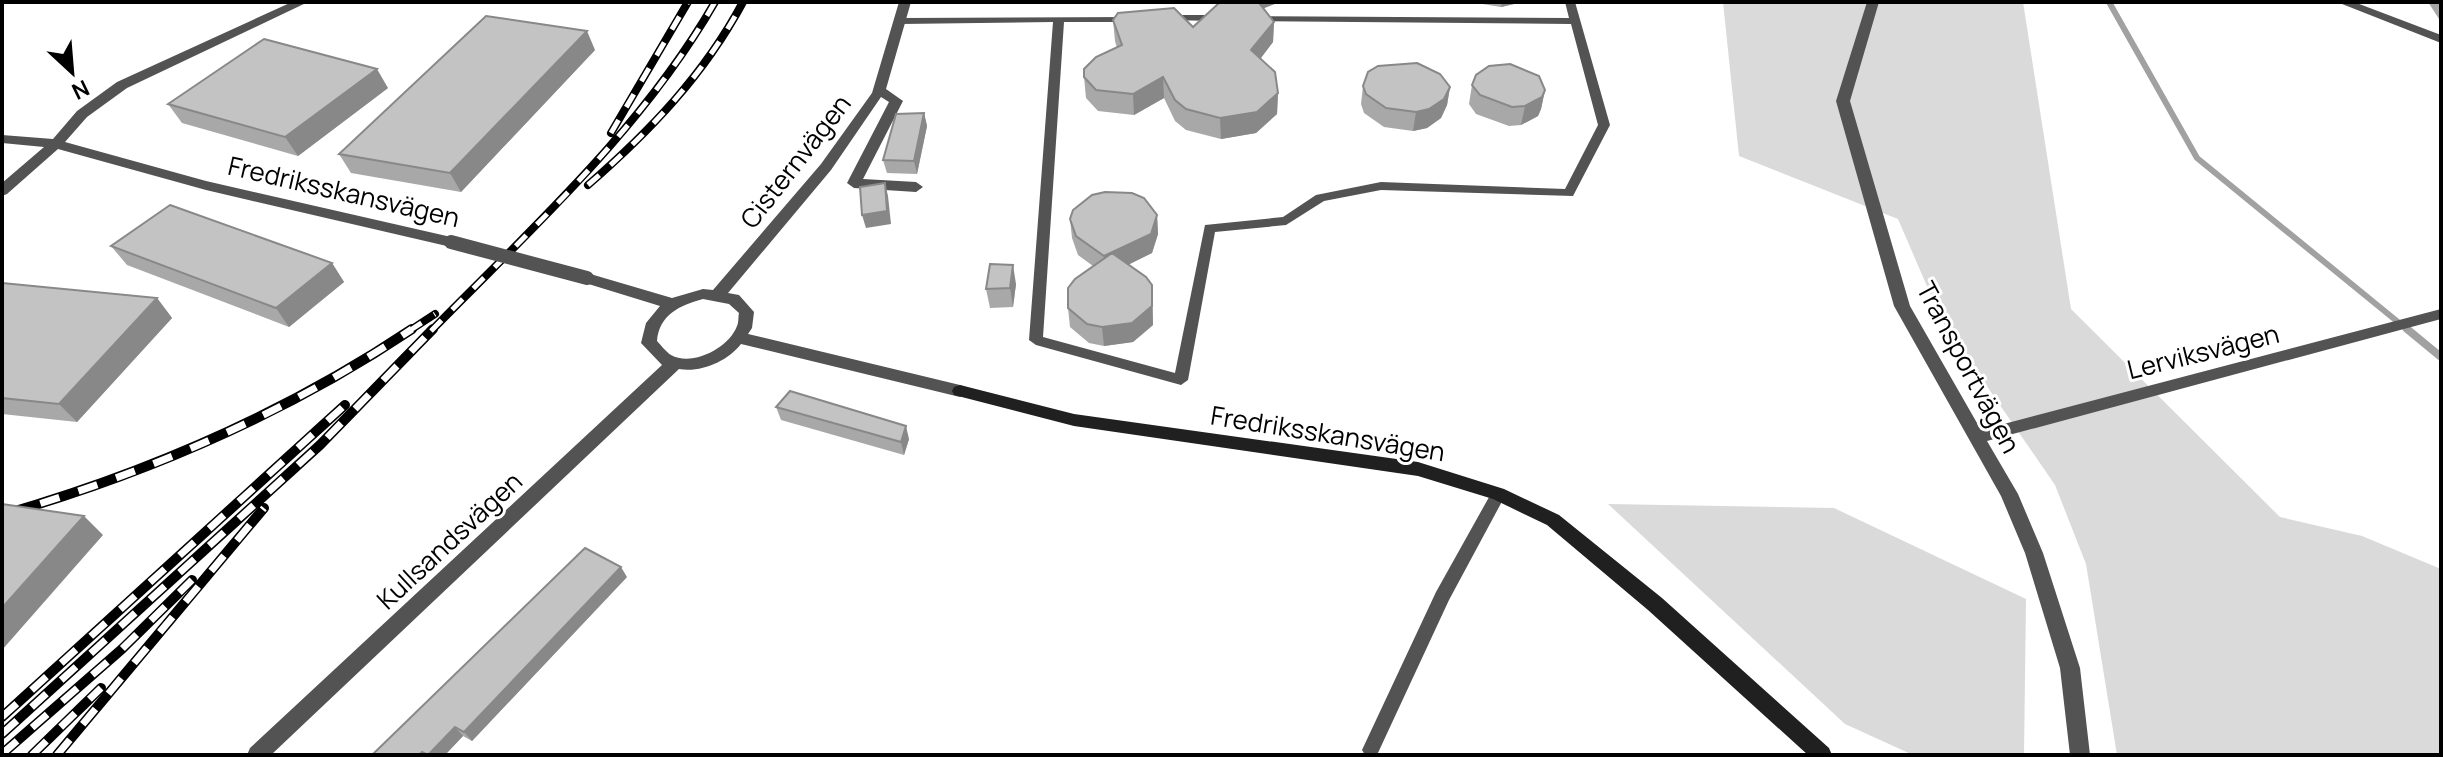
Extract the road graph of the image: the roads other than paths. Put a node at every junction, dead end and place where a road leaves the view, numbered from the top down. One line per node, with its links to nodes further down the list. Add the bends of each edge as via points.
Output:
1 (302, 2): 14 (street, via 122,85 82,114)
2 (905, 2): 9 (street, Cisternvägen)
3 (1570, 2): 10 (lane)
4 (1873, 2): 23 (street, Transportvägen, via 1869,31 1847,71 1843,101 1902,306)
5 (2343, 2): 11 (street)
6 (1228, 18): 8 (lane)
7 (1243, 18): 10 (lane)
8 (1059, 19): 9 (lane); 10 (lane, via 1036,340 1181,380 1209,228 1286,221 1320,198 1381,186 1569,193 1604,125)
9 (901, 21): 12 (street, Cisternvägen)
10 (1577, 21)
11 (2441, 39)
12 (879, 90): 15 (street, via 896,101 854,183); 17 (street, Cisternvägen, via 826,167)
13 (2, 139): 14 (street, Fredriksskansvägen)
14 (56, 144): 16 (street); 18 (street, Fredriksskansvägen, bridge, via 451,242)
15 (916, 187)
16 (2, 191)
17 (718, 294): 18 (street); 20 (street, via 743,305 748,314)
18 (672, 304): 21 (street, via 652,322 649,343 663,359)
19 (2441, 314): 23 (street, Lerviksvägen)
20 (741, 338): 21 (street, via 705,361); 22 (street, Fredriksskansvägen)
21 (676, 362): 26 (street, Kullsandsvägen)
22 (960, 391): 24 (main road, Fredriksskansvägen, via 1074,420 1418,469)
23 (1978, 437): 28 (street, Transportvägen, via 2009,494 2039,568 2070,668)
24 (1498, 494): 25 (lane, via 1442,597); 27 (main road, Fredriksskansvägen, via 1563,529)
25 (1371, 750)
26 (257, 755)
27 (1822, 755)
28 (2080, 755)

